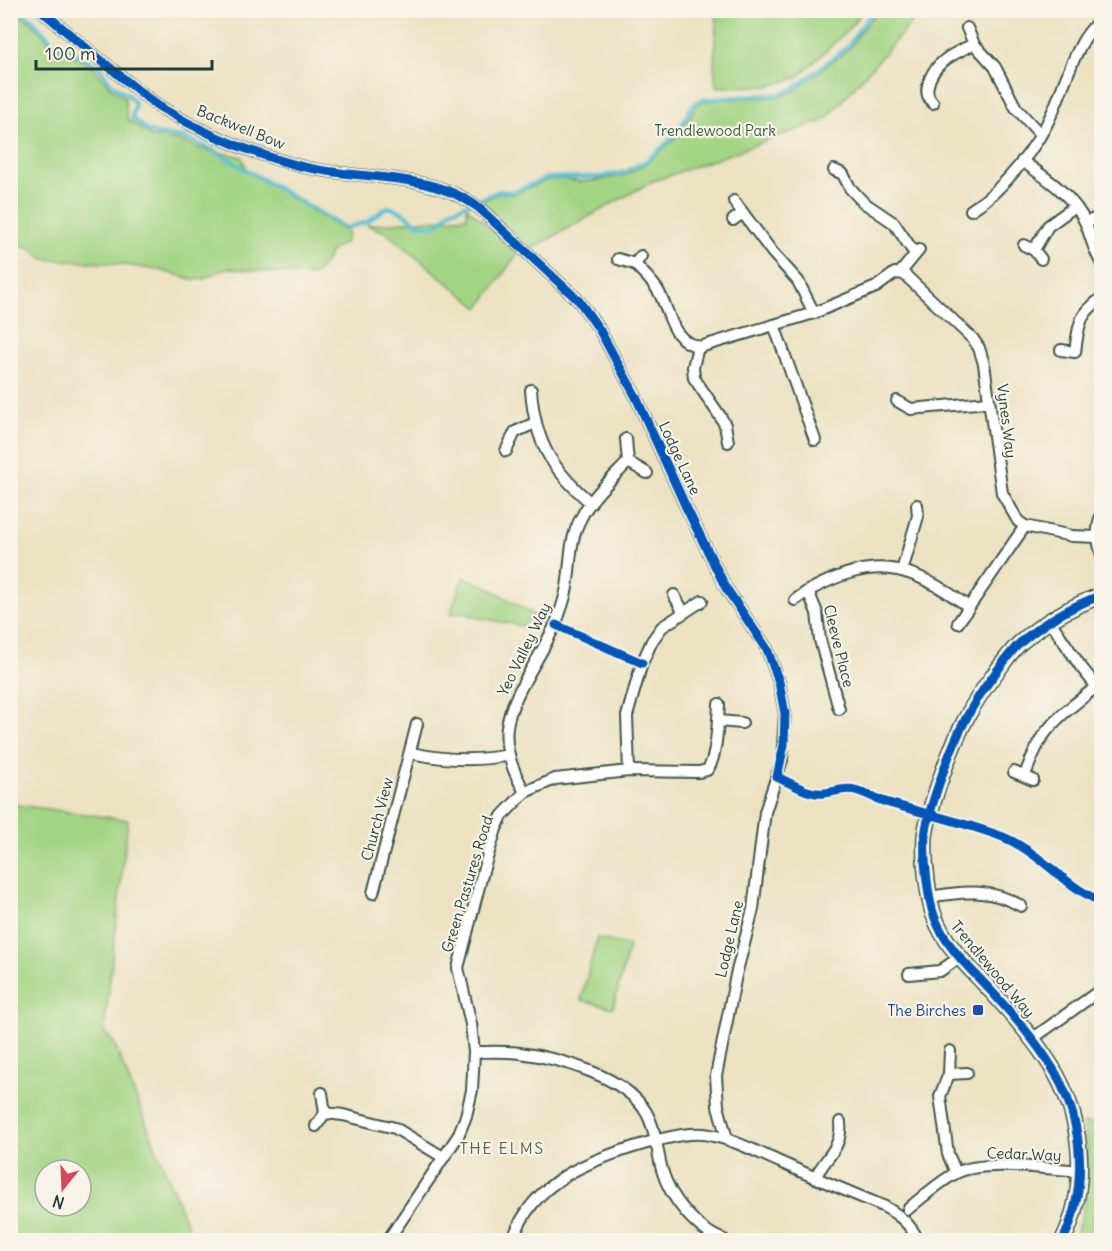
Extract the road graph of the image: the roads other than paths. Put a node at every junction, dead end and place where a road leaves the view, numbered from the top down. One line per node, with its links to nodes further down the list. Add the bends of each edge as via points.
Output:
1 (41, 10): 10 (street, Backwell Bow, via 164,110 210,134 303,167 423,184)
2 (1101, 16): 6 (street, via 1081,44)
3 (967, 28): 4 (street)
4 (974, 44): 5 (street, via 934,70 927,92); 6 (street, via 993,63 1017,110)
5 (933, 103)
6 (1040, 134): 7 (street)
7 (1022, 161): 12 (street); 13 (street, via 1051,182)
8 (841, 172): 22 (street, via 863,202 896,225 917,252)
9 (975, 194): 12 (street)
10 (466, 198): 80 (street, Lodge Lane, via 579,301 599,329 635,395 726,588 767,649 779,682 785,714 782,760 765,812 753,909 716,1076 718,1106)
11 (735, 201): 15 (street)
12 (982, 204): 14 (street)
13 (1074, 207): 18 (street); 19 (street, via 1048,226)
14 (971, 210)
15 (743, 213): 17 (street); 24 (street, via 798,281)
16 (1101, 215): 18 (street)
17 (733, 220)
18 (1086, 223): 21 (street)
19 (1033, 251)
20 (618, 259): 26 (street, via 638,260 658,290 675,330)
21 (1101, 264)
22 (900, 273): 24 (street); 30 (street, Vynes Way, via 908,276 974,341 984,364)
23 (1101, 298): 27 (street, via 1080,319 1075,352)
24 (814, 313): 25 (street)
25 (774, 325): 26 (street); 33 (street)
26 (698, 347): 34 (street, via 694,378 720,416)
27 (1061, 350)
28 (531, 390): 31 (street)
29 (897, 401): 30 (street, via 905,411)
30 (988, 402): 41 (street, Vynes Way, via 1002,493)
31 (535, 423): 35 (street, via 515,432); 38 (street, via 560,472)
32 (626, 439): 36 (street)
33 (815, 440)
34 (728, 442)
35 (506, 451)
36 (628, 462): 37 (street); 38 (street, Yeo Valley Way)
37 (646, 473)
38 (591, 503): 61 (street, Yeo Valley Way, via 574,536 568,585 556,625 510,712)
39 (917, 505): 44 (street, via 924,517)
40 (1101, 513): 42 (street)
41 (1024, 526): 42 (street); 50 (street)
42 (1097, 537): 43 (street)
43 (1101, 555)
44 (902, 571): 45 (street, Cleeve Place, via 870,568); 50 (street, Cleeve Place, via 935,584)
45 (808, 591): 48 (street, Cleeve Place); 56 (street, Cleeve Place, via 817,613 820,640)
46 (1101, 595): 52 (street, Trendlewood Way)
47 (674, 596): 51 (street)
48 (795, 600)
49 (702, 602): 51 (street)
50 (969, 607): 53 (street)
51 (684, 613): 62 (street, via 658,631 642,663 627,716)
52 (1050, 621): 54 (street); 66 (street, Trendlewood Way, via 1006,659 970,708 956,737 927,826)
53 (958, 623)
54 (1099, 690): 63 (street, via 1047,730)
55 (718, 704): 57 (street, Green Pastures Road)
56 (839, 709)
57 (718, 721): 58 (street); 62 (street, Green Pastures Road, via 712,763 707,770)
58 (742, 723)
59 (417, 724): 60 (street, Church View)
60 (411, 753): 61 (street, via 461,760); 65 (street, Church View)
61 (509, 755): 64 (street, Yeo Valley Way)
62 (629, 771): 64 (street, Green Pastures Road, via 555,779)
63 (1024, 775)
64 (525, 792): 73 (street, Green Pastures Road, via 504,812 496,829 459,963)
65 (373, 893)
66 (929, 897): 67 (street, via 975,891 1013,895); 68 (street, Trendlewood Way, via 941,932)
67 (1021, 906)
68 (960, 957): 69 (street, via 942,971); 71 (street, Trendlewood Way)
69 (916, 970)
70 (1101, 989): 71 (street)
71 (1032, 1040): 83 (street, Trendlewood Way, via 1056,1074 1069,1104)
72 (950, 1051): 75 (street)
73 (474, 1052): 81 (street, via 530,1055 607,1078 642,1107); 82 (street, Green Pastures Road, via 466,1116)
74 (968, 1073): 75 (street)
75 (949, 1074): 84 (street, via 940,1096 948,1154)
76 (322, 1093): 77 (street)
77 (326, 1113): 79 (street); 82 (street, via 395,1128)
78 (840, 1122): 85 (street, via 832,1154)
79 (316, 1126)
80 (727, 1139): 81 (street, via 697,1134); 85 (street)
81 (655, 1141): 87 (street, via 672,1191); 89 (street, via 605,1156 561,1177 525,1214)
82 (443, 1157): 88 (street, Green Pastures Road)
83 (1080, 1171): 84 (street, Cedar Way, via 1010,1167); 92 (street, Trendlewood Way)
84 (956, 1173): 86 (street, Cedar Way)
85 (815, 1178): 91 (street, via 891,1210 911,1227)
86 (908, 1209)
87 (711, 1238): 90 (street)
88 (388, 1240)
89 (515, 1240)
90 (724, 1240)
91 (918, 1240)
92 (1063, 1240)

